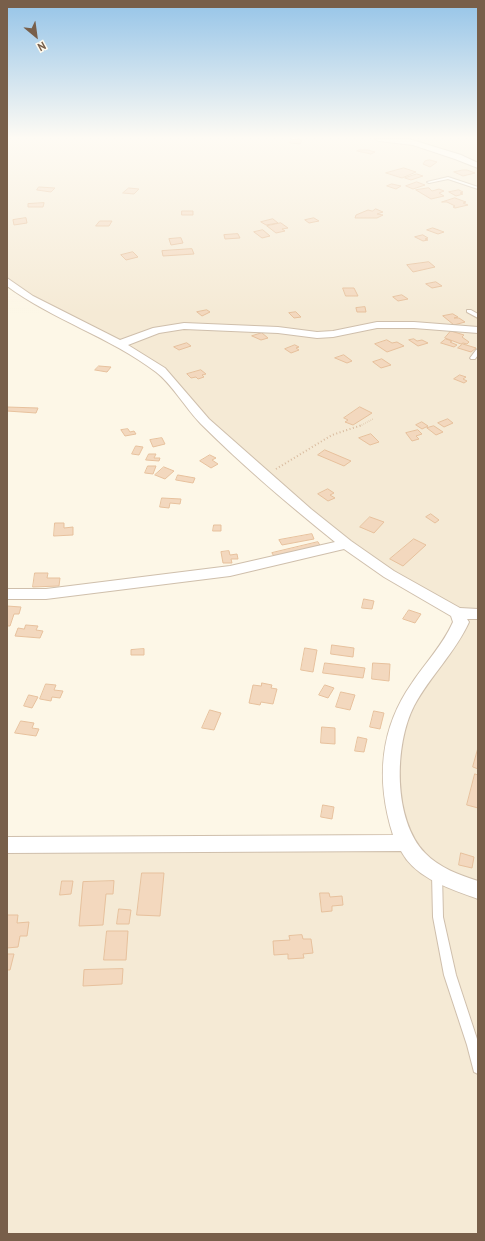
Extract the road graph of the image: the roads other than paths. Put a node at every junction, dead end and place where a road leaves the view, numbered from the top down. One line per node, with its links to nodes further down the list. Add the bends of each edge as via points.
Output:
1 (7, 281): 5 (street, via 30,298)
2 (469, 312): 3 (lane)
3 (478, 316)
4 (478, 330): 5 (street, via 377,325 317,335 278,330 184,326 157,330)
5 (120, 344): 8 (street, via 161,370 205,421 306,512)
6 (478, 351): 7 (lane)
7 (473, 358)
8 (346, 544): 9 (street, via 230,571 46,594); 10 (street, via 389,574)
9 (7, 594)
10 (457, 613): 11 (street); 12 (street, via 461,622 455,638 420,682 405,708 394,738 396,816)
11 (478, 614)
12 (405, 843): 13 (street); 14 (street, via 419,860)
13 (7, 845)
14 (437, 874): 15 (street); 16 (lane, via 438,917 450,975)
15 (478, 890)
16 (478, 1068)

